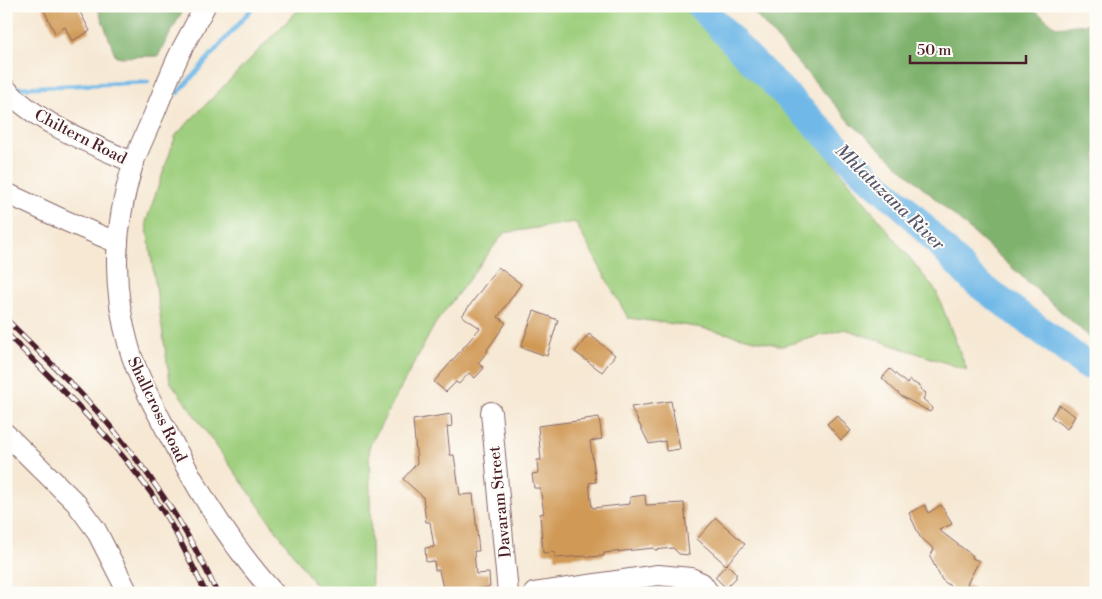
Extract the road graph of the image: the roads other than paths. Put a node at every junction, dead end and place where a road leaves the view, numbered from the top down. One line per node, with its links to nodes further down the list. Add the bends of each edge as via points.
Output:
1 (206, 6): 3 (street, Shallcross Road, via 180,54)
2 (6, 89): 3 (street, Chiltern Road, via 30,110 55,125)
3 (134, 163): 5 (street, Shallcross Road, via 122,209)
4 (6, 193): 5 (street)
5 (118, 243): 9 (street, Shallcross Road, via 117,286 121,313 129,348 143,383 194,482 227,535)
6 (491, 412): 10 (street, Davaram Street)
7 (6, 434): 8 (street, via 81,510 96,530)
8 (128, 593)
9 (274, 593)
10 (508, 593)
11 (534, 593): 12 (street, via 658,576 691,578)
12 (709, 593)

